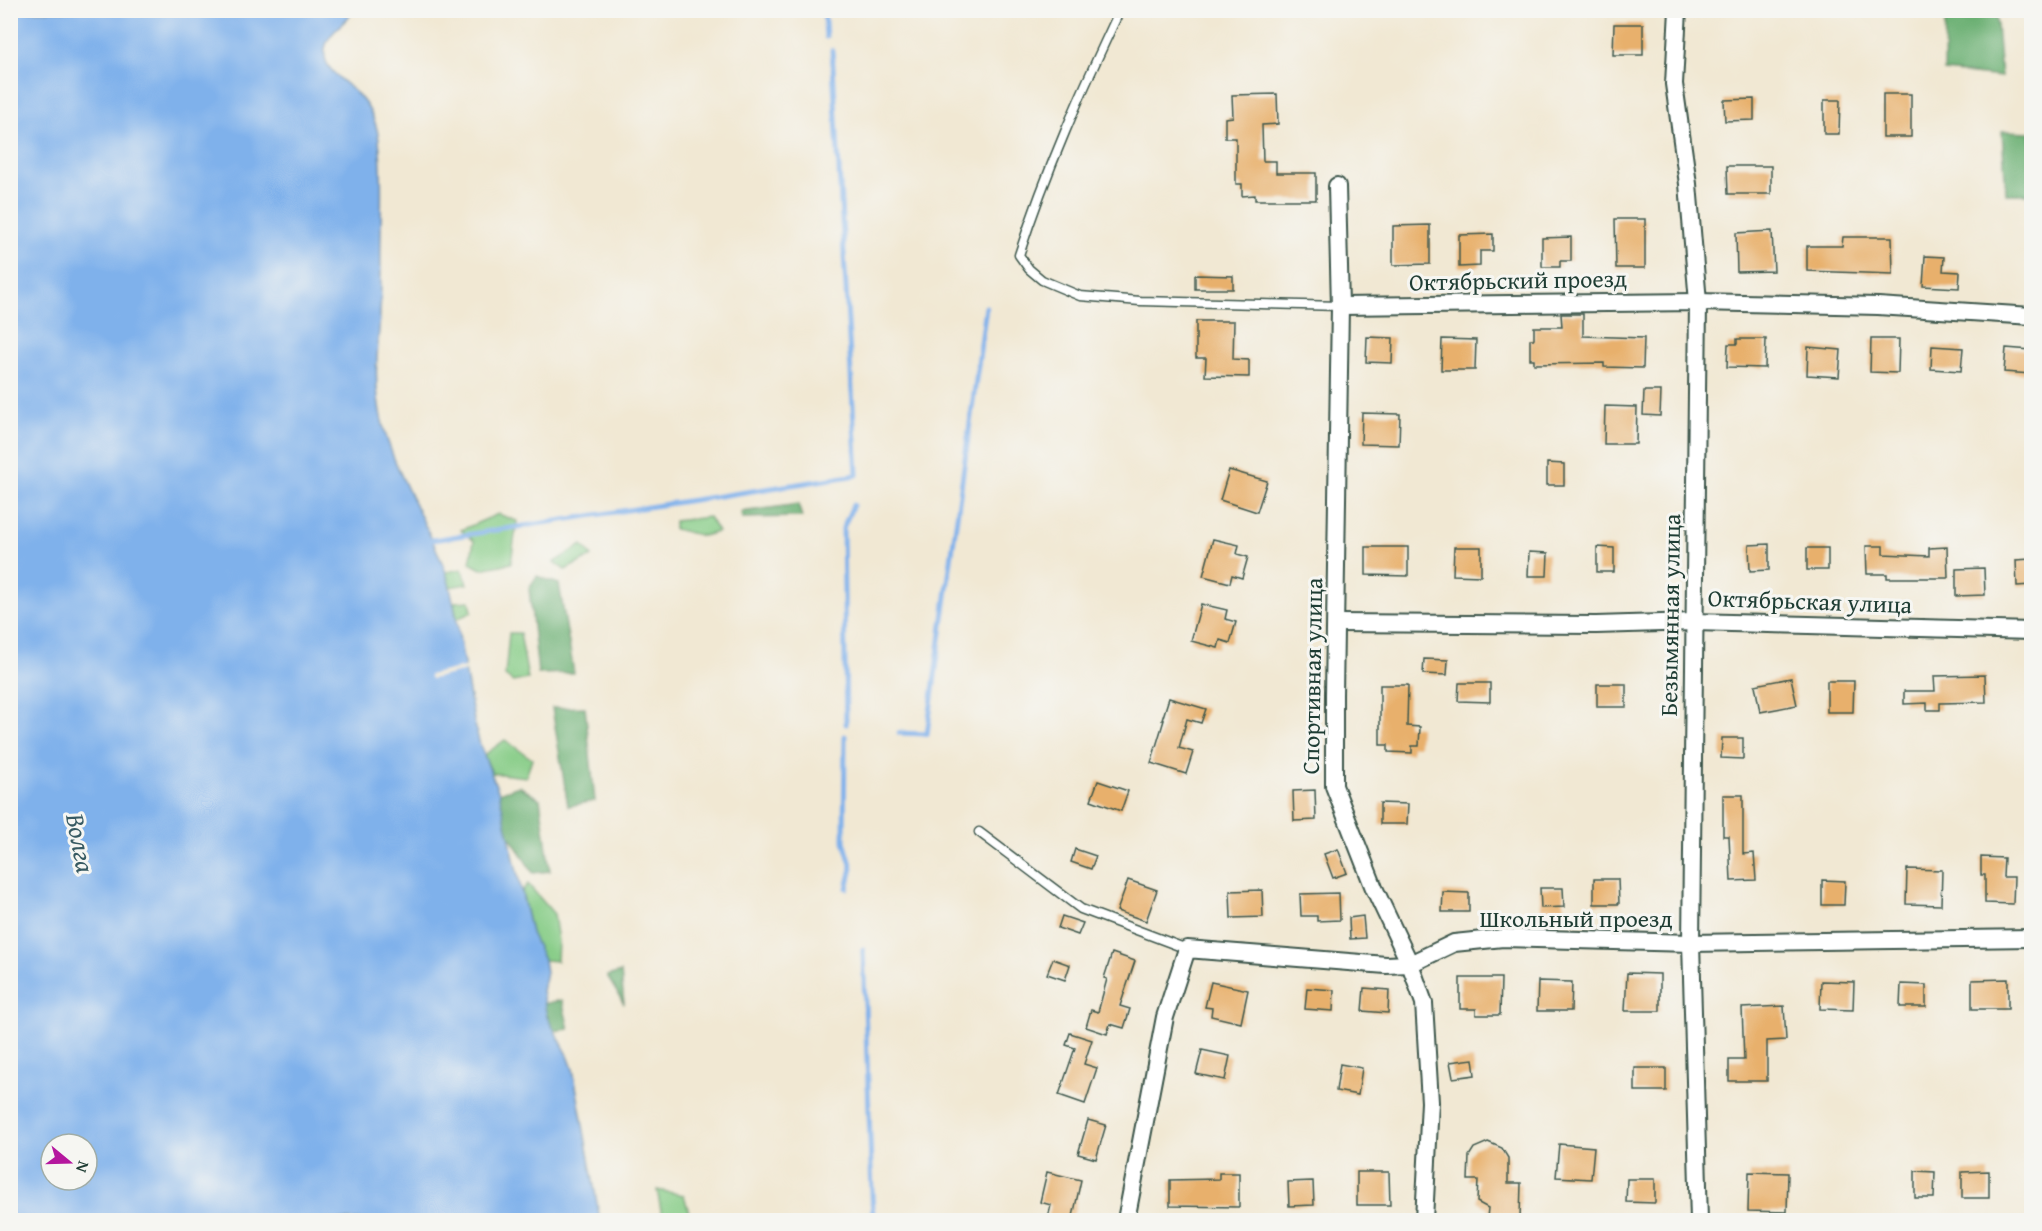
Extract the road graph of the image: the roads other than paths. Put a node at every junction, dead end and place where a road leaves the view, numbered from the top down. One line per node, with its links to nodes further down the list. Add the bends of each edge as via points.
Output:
1 (1120, 10): 5 (lane, Октябрьский проезд, via 1035,206 1019,255 1029,269 1042,280 1080,296)
2 (1678, 10): 4 (street, Безымянная улица, via 1674,84)
3 (1337, 186): 5 (street, Спортивная улица)
4 (1698, 302): 5 (street, Октябрьский проезд); 6 (street, Октябрьский проезд, via 1878,306); 7 (street, Безымянная улица)
5 (1340, 306): 8 (street, Спортивная улица)
6 (2031, 316)
7 (1694, 622): 8 (street, Октябрьская улица); 9 (street, Октябрьская улица); 12 (street, Безымянная улица)
8 (1336, 623): 14 (street, Спортивная улица, via 1334,786 1374,888)
9 (2031, 631)
10 (979, 832): 13 (lane, Школьный проезд, via 1080,909)
11 (2031, 938): 12 (street, Школьный проезд)
12 (1691, 943): 14 (street, Школьный проезд, via 1503,938 1454,943); 17 (street, Безымянная улица)
13 (1187, 949): 14 (street, Школьный проезд); 15 (street, via 1165,1017)
14 (1410, 964): 16 (street, Спортивная улица, via 1424,1003 1430,1102)
15 (1126, 1221)
16 (1424, 1221)
17 (1699, 1221)

